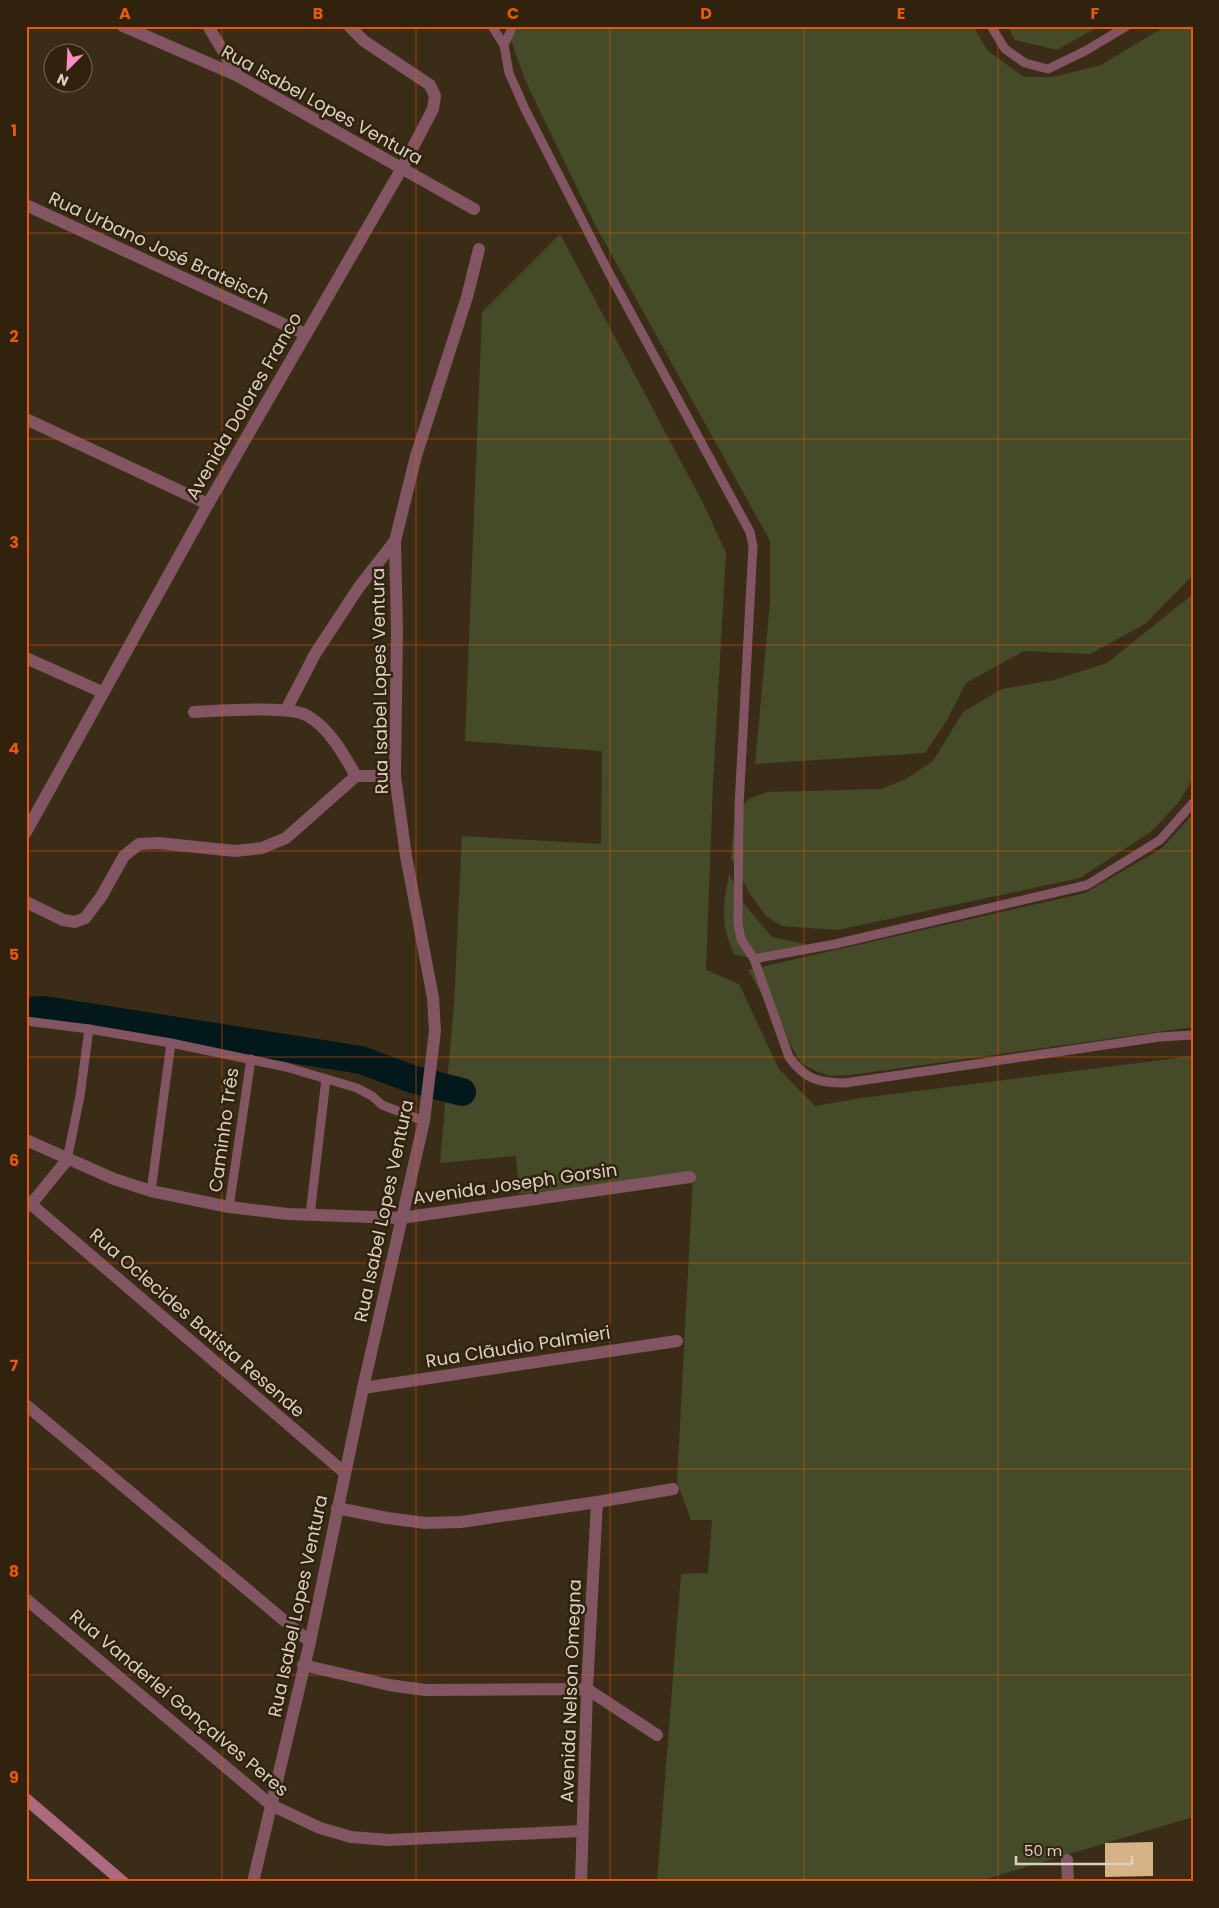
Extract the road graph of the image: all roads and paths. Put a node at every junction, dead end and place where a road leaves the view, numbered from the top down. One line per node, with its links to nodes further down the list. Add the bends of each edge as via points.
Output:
1 (123, 26): 9 (street, Rua Isabel Lopes Ventura)
2 (208, 26): 9 (street)
3 (349, 26): 10 (street, Avenida Dolores Franco, via 364,40 422,78 435,96)
4 (492, 26): 8 (lane)
5 (513, 26): 8 (lane)
6 (990, 26): 7 (lane, via 1005,49 1025,63 1048,69)
7 (1127, 26)
8 (504, 45): 27 (lane, via 509,73 525,109 608,271 750,532 753,546 739,806 738,924 742,939)
9 (238, 76): 10 (street, Rua Isabel Lopes Ventura)
10 (402, 168): 12 (street, Rua Isabel Lopes Ventura); 14 (street, Avenida Dolores Franco)
11 (26, 205): 14 (street, Rua Urbano José Brateisch)
12 (474, 209)
13 (479, 249): 17 (street, Rua Isabel Lopes Ventura, via 416,456)
14 (305, 334): 16 (street, Avenida Dolores Franco)
15 (26, 418): 16 (street)
16 (208, 504): 19 (street, Avenida Dolores Franco)
17 (394, 541): 20 (street, via 315,654); 23 (street, Rua Isabel Lopes Ventura, via 397,630)
18 (26, 658): 19 (street)
19 (102, 692): 25 (street, Avenida Dolores Franco)
20 (286, 710): 21 (street); 22 (street, via 308,715 322,727)
21 (194, 712)
22 (356, 776): 23 (street); 26 (street, via 286,838 262,848 234,851 139,844 124,856 85,918 75,922 63,920)
23 (395, 776): 34 (street, Rua Isabel Lopes Ventura, via 406,856 434,998 435,1032)
24 (1193, 803): 27 (lane, via 1160,840 1087,885 835,944)
25 (26, 832)
26 (26, 902)
27 (754, 959): 30 (lane, via 788,1057 799,1070 827,1083)
28 (26, 1022): 29 (lane)
29 (89, 1029): 31 (lane); 36 (lane)
30 (1193, 1035)
31 (171, 1044): 32 (lane); 38 (lane)
32 (251, 1058): 33 (lane); 40 (lane, Caminho Três)
33 (326, 1079): 34 (lane, via 357,1088 382,1105); 41 (lane)
34 (424, 1121): 42 (street, Rua Isabel Lopes Ventura)
35 (26, 1141): 36 (street, Avenida Joseph Gorsin)
36 (67, 1160): 38 (street, Avenida Joseph Gorsin); 39 (street)
37 (690, 1177): 42 (street, Avenida Joseph Gorsin)
38 (151, 1191): 40 (street, Avenida Joseph Gorsin)
39 (28, 1203): 46 (street, Rua Oclecides Batista Resende)
40 (229, 1207): 41 (street, Avenida Joseph Gorsin)
41 (310, 1215): 42 (street, Avenida Joseph Gorsin)
42 (401, 1218): 44 (street, Rua Isabel Lopes Ventura)
43 (677, 1341): 44 (street, Rua Clãudio Palmieri)
44 (363, 1388): 46 (street, Rua Isabel Lopes Ventura)
45 (26, 1405): 51 (street)
46 (345, 1473): 49 (street, Rua Isabel Lopes Ventura)
47 (673, 1489): 48 (street)
48 (597, 1502): 49 (street, via 461,1522 387,1518); 53 (street, Avenida Nelson Omegna)
49 (338, 1508): 51 (street, Rua Isabel Lopes Ventura)
50 (26, 1599): 56 (street, Rua Vanderlei Gonçalves Peres)
51 (310, 1642): 52 (street, Rua Isabel Lopes Ventura)
52 (303, 1664): 53 (street, via 389,1685 425,1690); 56 (street, Rua Isabel Lopes Ventura)
53 (587, 1689): 54 (street); 57 (street, Avenida Nelson Omegna)
54 (658, 1735)
55 (26, 1799): 59 (main road)
56 (272, 1805): 57 (street, Rua Vanderlei Gonçalves Peres, via 320,1828 351,1837 388,1840); 60 (street, Rua Isabel Lopes Ventura)
57 (582, 1831): 61 (street, Avenida Nelson Omegna)
58 (1067, 1860): 62 (street)
59 (123, 1882)
60 (253, 1882)
61 (582, 1882)
62 (1068, 1882)

